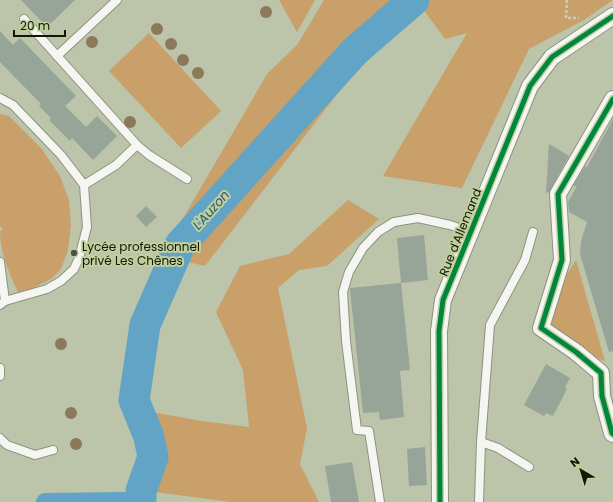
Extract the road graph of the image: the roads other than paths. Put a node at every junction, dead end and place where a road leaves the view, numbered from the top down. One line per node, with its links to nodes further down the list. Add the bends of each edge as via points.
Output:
1 (117, 0): 4 (lane)
2 (613, 16): 10 (street, Rue d'Allemand, via 552,57 530,86)
3 (24, 20): 4 (lane)
4 (57, 56): 7 (lane)
5 (0, 98): 9 (lane, via 13,105 61,155)
6 (613, 99): 16 (street, via 558,194 562,260 541,328 601,373 602,396)
7 (137, 145): 8 (lane); 9 (lane, via 116,165)
8 (187, 179)
9 (84, 185): 13 (lane, via 86,227 74,269 47,289)
10 (471, 232): 21 (lane, via 418,218 394,222 378,232 363,248 349,272 343,292 357,430 369,431); 22 (street, Rue d'Allemand, via 443,300 439,331)
11 (533, 232): 18 (lane, via 525,260 490,325)
12 (0, 262): 13 (lane)
13 (2, 303)
14 (0, 368): 15 (lane)
15 (0, 376)
16 (613, 434)
17 (0, 438): 19 (lane, via 6,445 35,454)
18 (481, 442): 20 (lane, via 498,448); 23 (lane)
19 (53, 450)
20 (529, 467)
21 (380, 502)
22 (440, 502)
23 (479, 502)

